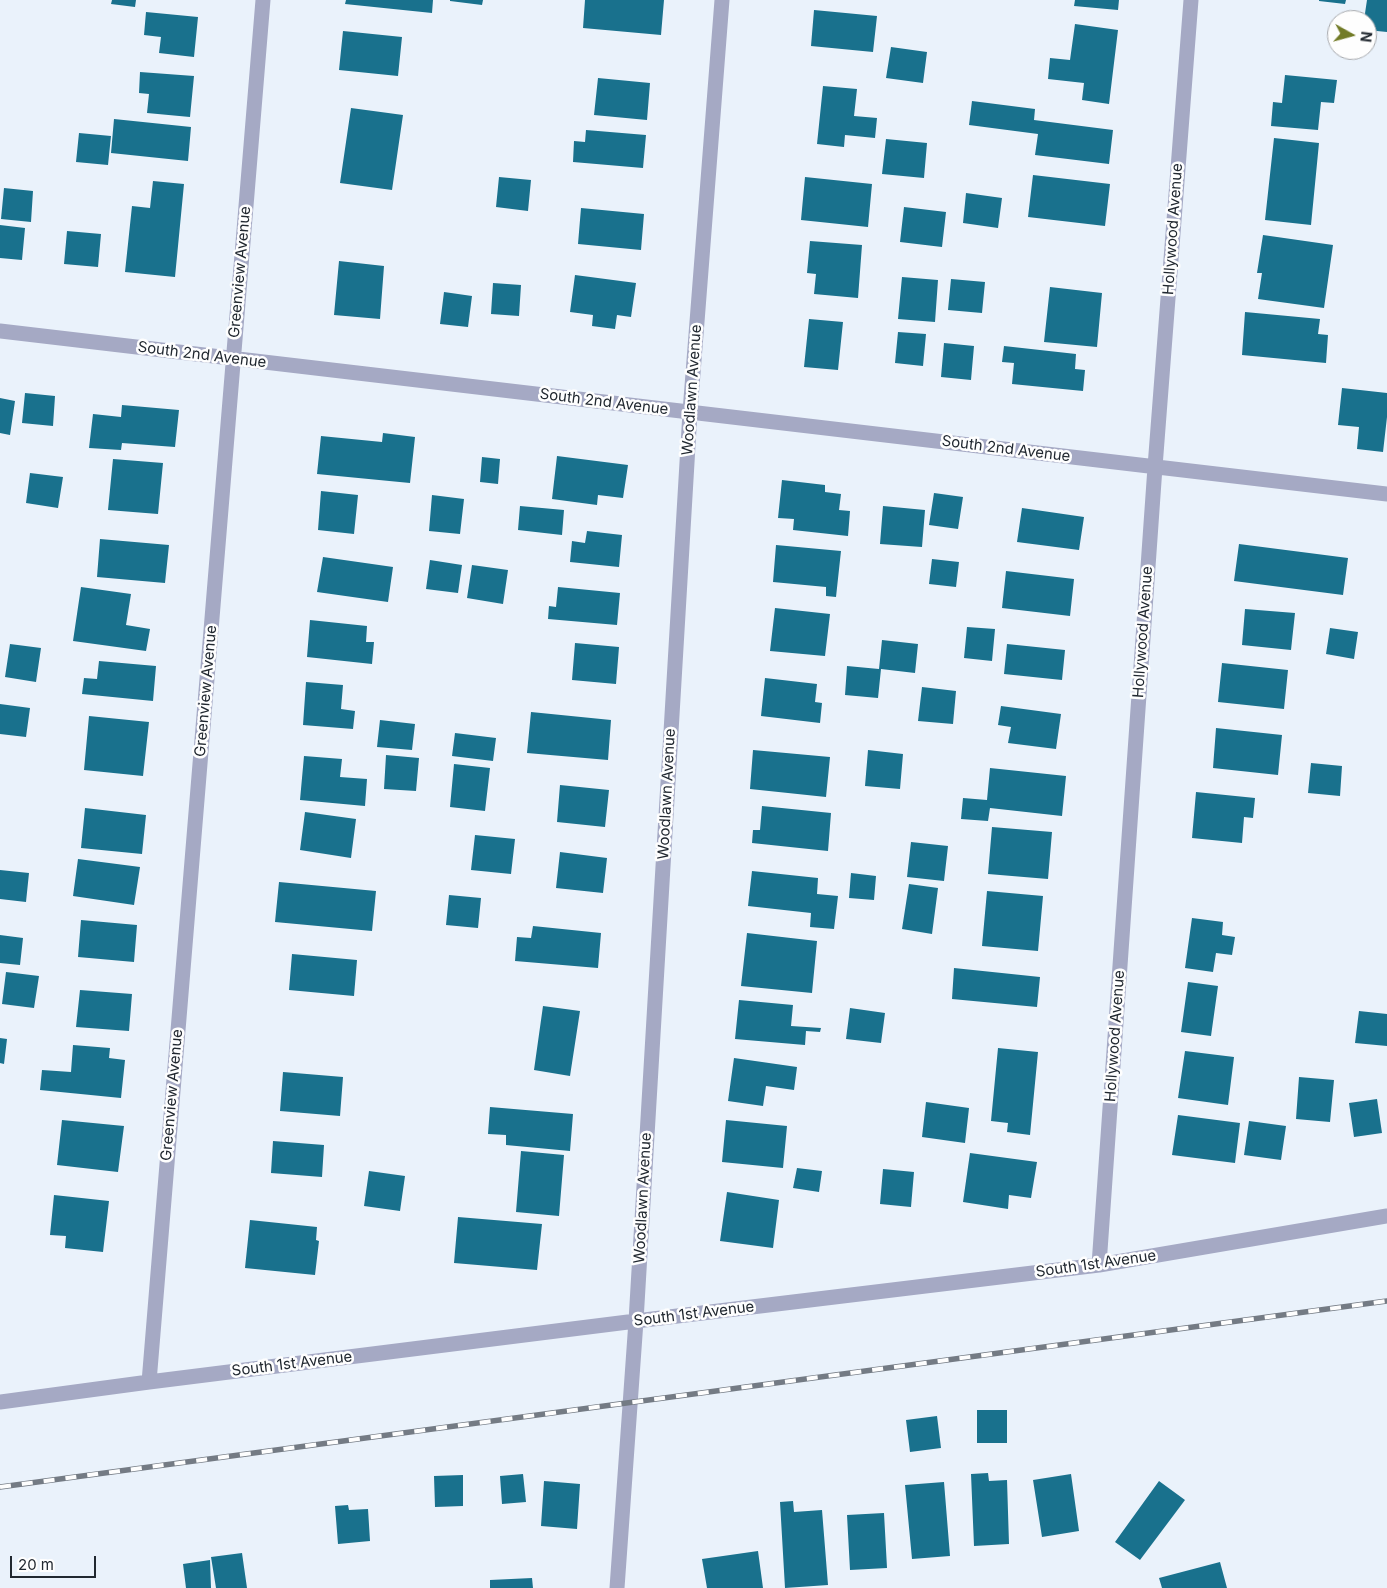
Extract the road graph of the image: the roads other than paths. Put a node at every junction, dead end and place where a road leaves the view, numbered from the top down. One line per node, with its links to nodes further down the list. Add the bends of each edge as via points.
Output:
1 (263, 0): 5 (street, Greenview Avenue)
2 (722, 0): 6 (street, Woodlawn Avenue)
3 (1191, 0): 7 (street, Hollywood Avenue)
4 (0, 331): 5 (street, South 2nd Avenue)
5 (233, 359): 6 (street, South 2nd Avenue); 12 (street, Greenview Avenue)
6 (690, 412): 7 (street, South 2nd Avenue); 11 (street, Woodlawn Avenue)
7 (1155, 467): 8 (street, South 2nd Avenue); 10 (street, Hollywood Avenue)
8 (1387, 494)
9 (1387, 1216): 10 (street, South 1st Avenue)
10 (1099, 1265): 11 (street, South 1st Avenue)
11 (636, 1321): 12 (street, South 1st Avenue); 14 (street, Woodlawn Avenue)
12 (148, 1382): 13 (street, South 1st Avenue)
13 (0, 1402)
14 (617, 1588)

